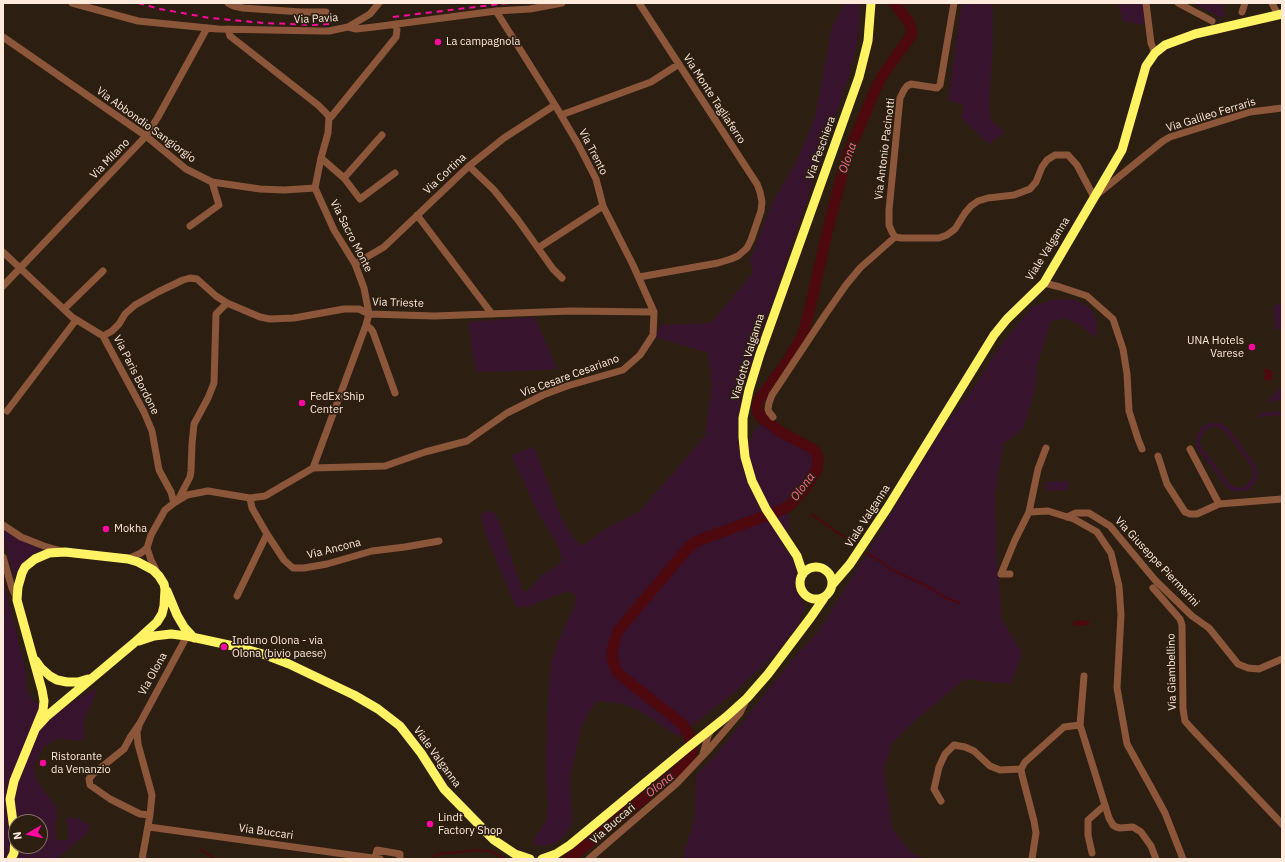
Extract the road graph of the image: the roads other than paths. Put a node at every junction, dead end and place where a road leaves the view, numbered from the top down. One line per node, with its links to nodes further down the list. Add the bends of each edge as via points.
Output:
1 (72, 3): 19 (street, Via Pavia, via 138,21)
2 (228, 3): 13 (street, via 250,8)
3 (379, 3): 18 (street, via 370,14)
4 (562, 3): 12 (street, Via Pavia, via 530,9)
5 (639, 3): 23 (street, Via Monte Tagliaferro)
6 (871, 3): 50 (main road, Via Peschiera, via 868,41 859,77)
7 (954, 3): 40 (street, Via Antonio Pacinotti, via 939,87 911,84 900,98 889,210 889,225)
8 (1146, 3): 22 (street, via 1151,42)
9 (1178, 3): 16 (street)
10 (1244, 3): 14 (street)
11 (1272, 3): 15 (street)
12 (496, 10): 17 (street, Via Pavia); 24 (street, Via Trento)
13 (326, 12)
14 (1242, 12)
15 (1280, 15): 22 (main road, via 1195,34 1165,45)
16 (1212, 21)
17 (396, 24): 18 (street, Via Pavia, via 356,29); 27 (street, via 396,37)
18 (348, 27): 20 (street, Via Pavia, via 321,32)
19 (207, 28): 20 (street, Via Pavia); 29 (street, Via Milano)
20 (228, 29): 27 (street, via 230,36 318,105)
21 (3, 37): 29 (street, Via Abbondio Sangiorgio)
22 (1155, 52): 36 (main road, Viale Valganna, via 1146,66 1122,150)
23 (679, 64): 26 (street, via 651,82); 46 (street, Via Monte Tagliaferro, via 757,184 762,197 761,211 749,244 735,258)
24 (555, 105): 26 (street, Via Trento); 31 (street, Via Cortina, via 504,138)
25 (1282, 108): 36 (street, Via Galileo Ferraris, via 1250,112 1170,137)
26 (561, 115): 37 (street, Via Trento, via 596,179)
27 (329, 117): 30 (street, via 328,133)
28 (382, 135): 33 (street)
29 (146, 136): 34 (street, Via Abbondio Sangiorgio, via 186,169); 44 (street, Via Milano)
30 (321, 158): 33 (street, Via Sacro Monte); 35 (street)
31 (470, 165): 38 (street, Via Cortina); 41 (street, via 494,190)
32 (395, 173): 33 (street, Via Sacro Monte, via 360,199)
33 (344, 178)
34 (212, 182): 35 (street, Via Abbondio Sangiorgio, via 260,189); 39 (street, via 219,205)
35 (315, 188): 43 (street, Via Sacro Monte, via 334,230)
36 (1094, 197): 40 (street, via 1078,165 1068,155 1055,155 1047,160 1030,190 978,201 965,213 955,230 947,235 939,238); 48 (main road, Viale Valganna)
37 (603, 206): 41 (street); 46 (street, Via Trento)
38 (417, 215): 43 (street, Via Cortina, via 384,247); 55 (street)
39 (190, 226)
40 (896, 237): 61 (street, via 860,268 825,315 772,395 768,409)
41 (538, 248): 47 (street)
42 (3, 252): 44 (street, Via Paris Bordone)
43 (355, 264): 54 (street, Via Sacro Monte, via 364,288)
44 (20, 269): 49 (street, Via Milano); 52 (street, Via Paris Bordone)
45 (103, 271): 52 (street)
46 (639, 277): 53 (street, Via Trento)
47 (562, 278)
48 (1044, 283): 63 (street, via 1087,296 1113,319 1123,349 1129,411); 82 (main road, Viale Valganna, via 994,335 906,479)
49 (3, 286)
50 (780, 297): 78 (main road, Viadotto Valganna, via 749,390 743,418 743,437 747,464 756,490 776,526)
51 (227, 303): 54 (street, Via Trieste, via 270,319 294,318 344,309 359,309); 58 (street, Via Trieste, via 197,279 190,278 135,305 112,331); 69 (street, via 216,314 214,383 194,424 190,477)
52 (64, 309): 56 (street, Via Paris Bordone)
53 (654, 312): 55 (street, Via Trieste, via 571,311); 66 (street, Via Cesare Cesariano, via 653,335 640,355 623,370 543,395 507,413 468,441 385,466)
54 (369, 314): 55 (street, Via Trieste); 57 (street, Via Sacro Monte)
55 (492, 314)
56 (76, 320): 58 (street, Via Paris Bordone); 60 (street)
57 (366, 325): 59 (street, via 373,332); 66 (street, Via Sacro Monte)
58 (103, 336): 69 (street, Via Paris Bordone, via 137,397 152,431 159,470)
59 (395, 393)
60 (7, 411)
61 (773, 417)
62 (1046, 448): 71 (street, via 1038,469)
63 (1142, 449)
64 (1190, 449): 70 (street)
65 (1158, 456): 70 (street, via 1167,484 1185,512 1197,514)
66 (313, 468): 67 (street, Via Cesare Cesariano, via 265,496)
67 (250, 498): 69 (street, Via Cesare Cesariano, via 208,491 188,495); 74 (street, Via Ancona, via 252,508)
68 (1282, 499): 70 (street)
69 (176, 502): 76 (street, Via Cesare Cesariano, via 165,510 158,521)
70 (1219, 504)
71 (1029, 512): 72 (street, via 1048,511); 85 (street, via 1001,574)
72 (1067, 517): 98 (street, Via Giuseppe Piermarini, via 1076,513 1089,513 1110,526 1155,580 1192,616 1209,628 1238,664 1259,669); 123 (street, via 1097,532 1111,553 1119,586 1117,688 1127,744 1165,813)
73 (3, 525): 77 (street, via 21,537)
74 (267, 534): 75 (street, Via Ancona, via 284,560 293,568 327,564 372,551); 90 (street)
75 (439, 541)
76 (147, 548): 80 (street); 86 (street)
77 (65, 552): 80 (main road); 93 (main road, via 49,553 30,562 19,579)
78 (797, 556): 81 (main road); 84 (main road)
79 (3, 557): 93 (street)
80 (128, 559): 86 (main road, via 144,564)
81 (812, 568): 83 (main road, via 823,569); 84 (main road)
82 (846, 569): 83 (main road); 88 (main road, Viale Valganna)
83 (829, 573): 88 (main road)
84 (803, 574): 91 (main road, via 801,588)
85 (1010, 574)
86 (159, 576): 87 (main road)
87 (164, 584): 95 (main road, via 177,614); 96 (main road, via 162,614)
88 (832, 585): 92 (main road, via 829,594)
89 (1153, 588): 111 (street, Via Giambellino, via 1180,619 1182,625 1185,720)
90 (237, 596)
91 (809, 598): 92 (main road); 94 (main road)
92 (824, 598): 94 (main road)
93 (17, 600): 97 (main road)
94 (811, 617): 101 (main road)
95 (191, 637): 96 (main road, Viale Valganna, via 171,634 154,636); 102 (street, Via Olona); 118 (main road, Viale Valganna, via 264,654 348,692 378,709 400,726 444,789 488,835 515,854)
96 (134, 643): 100 (main road)
97 (33, 656): 100 (main road, via 40,668 57,680 78,682); 104 (main road, via 44,701)
98 (1282, 660)
99 (1084, 676): 103 (street)
100 (93, 678): 104 (main road)
101 (747, 698): 105 (main road); 106 (street, Via Buccari, via 740,713)
102 (140, 724): 110 (street, Via Olona, via 137,732 138,744 152,795); 110 (street, Via Olona, via 124,749 93,774 88,782 122,806 140,814)
103 (1080, 725): 107 (street, via 1064,727 1025,762); 109 (street)
104 (36, 728): 114 (main road, via 14,781 10,799 15,838)
105 (711, 729): 106 (street, Via Buccari); 119 (main road, via 570,845)
106 (703, 754): 120 (street, Via Buccari, via 677,782)
107 (1021, 769): 108 (street, via 1000,770 990,766 965,747 954,745 945,754 939,767 934,789); 121 (street, via 1036,833)
108 (942, 801)
109 (1105, 805): 113 (street, via 1088,820); 122 (street, via 1113,825 1120,828 1133,827 1141,832)
110 (150, 815): 112 (street, Via Olona)
111 (1282, 824)
112 (149, 827): 115 (street, Via Olona); 116 (street, Via Buccari)
113 (1092, 853)
114 (11, 859)
115 (142, 859)
116 (378, 859): 117 (street, via 377,850 400,854)
117 (400, 859)
118 (530, 859)
119 (542, 859)
120 (589, 859)
121 (1032, 859)
122 (1156, 859)
123 (1182, 859)

